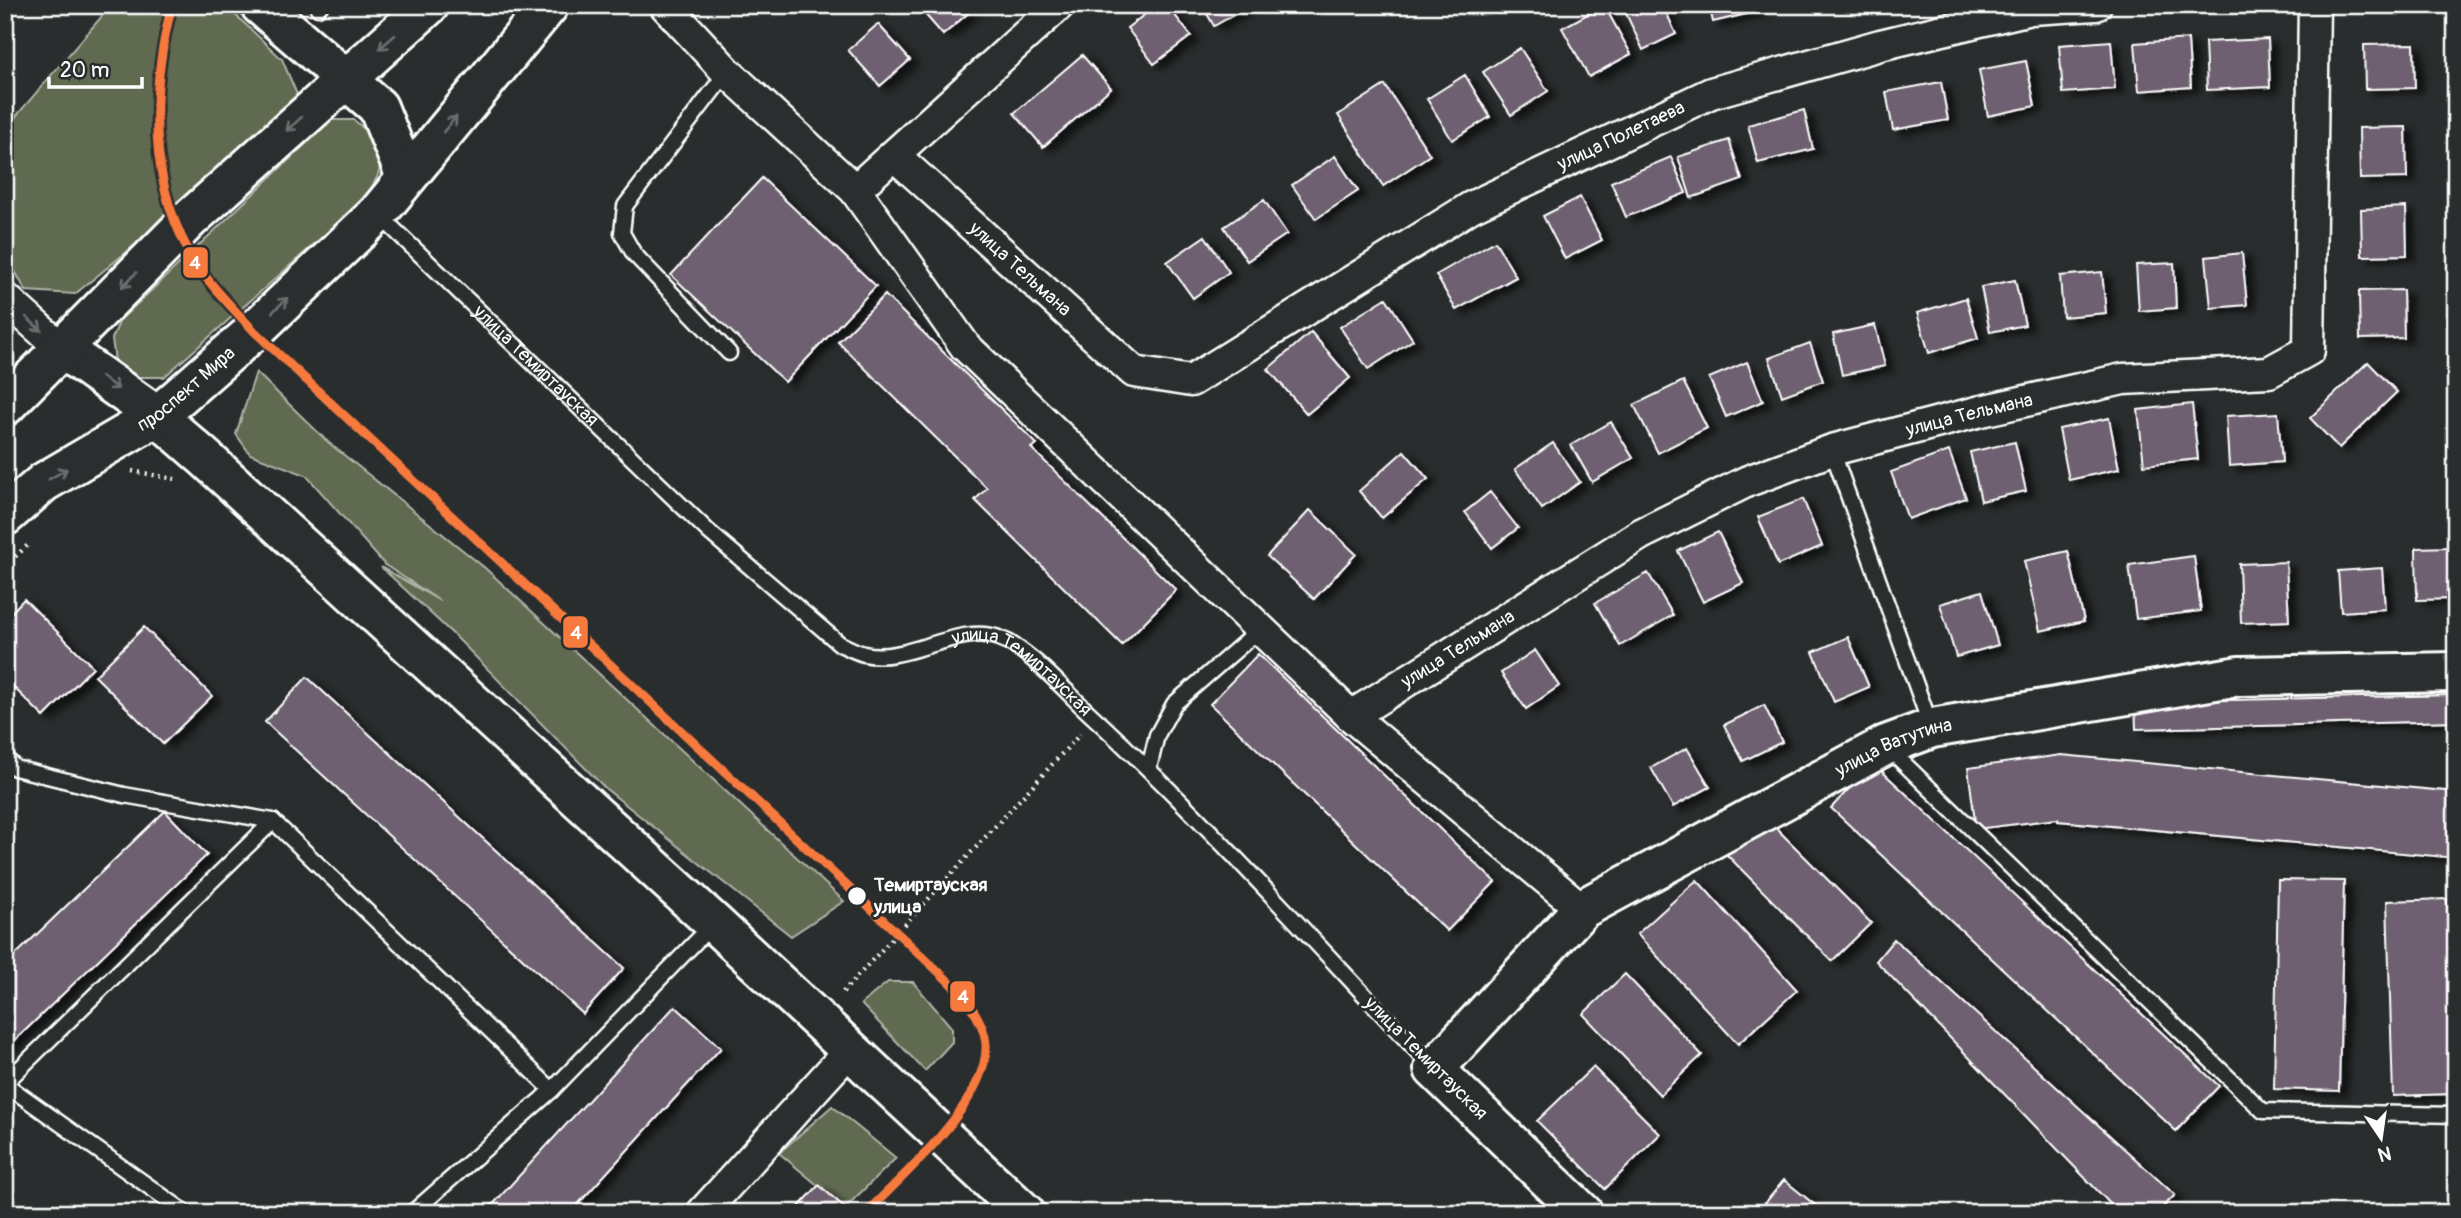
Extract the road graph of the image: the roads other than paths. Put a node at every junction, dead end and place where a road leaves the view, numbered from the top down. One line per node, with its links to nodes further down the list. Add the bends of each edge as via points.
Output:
1 (260, 5): 9 (street)
2 (429, 5): 9 (street, one-way to 9)
3 (549, 5): 11 (street, проспект Мира, one-way to 3)
4 (665, 5): 8 (street)
5 (1059, 5): 10 (street)
6 (2096, 5): 17 (street, улица Полетаева, via 2031,9 1880,45 1711,93 1472,207)
7 (2314, 5): 20 (street, улица Тельмана, via 2309,350 2269,372 2123,379)
8 (727, 72): 12 (street); 16 (lane, via 625,206 622,233 634,254)
9 (345, 78): 11 (street, via 378,107); 15 (street, one-way to 15, via 178,230)
10 (894, 155): 12 (street); 17 (street, улица Тельмана, via 1134,372)
11 (406, 177): 13 (street, проспект Мира)
12 (855, 190): 22 (street, via 965,346)
13 (377, 214): 19 (street, проспект Мира, one-way to 13); 28 (lane, улица Темиртауская, via 709,532 839,644 877,654 913,651 978,634 1000,638 1030,658)
14 (5, 298): 15 (street, one-way to 15)
15 (62, 349): 18 (street); 19 (street, one-way to 19)
16 (729, 353)
17 (1191, 381)
18 (5, 405)
19 (157, 416): 21 (street, проспект Мира, one-way to 19, via 44,482); 31 (street)
20 (1832, 450): 24 (street, улица Тельмана, via 1748,481 1641,534); 25 (lane)
21 (5, 516)
22 (1260, 629): 24 (street); 28 (lane, via 1174,704 1157,734)
23 (2456, 672): 25 (street, улица Ватутина, via 2239,676)
24 (1351, 716): 30 (street)
25 (1932, 728): 26 (street, улица Ватутина)
26 (1886, 745): 30 (street, улица Ватутина); 36 (lane, via 2263,1111)
27 (5, 757): 29 (lane, via 15,768 124,794)
28 (1149, 768): 33 (lane, улица Темиртауская)
29 (273, 821): 34 (lane); 35 (lane)
30 (1582, 909): 33 (street, улица Ватутина)
31 (714, 923): 32 (street); 35 (lane)
32 (850, 1050): 39 (street); 40 (street)
33 (1434, 1069): 41 (street, улица Темиртауская)
34 (5, 1084): 37 (lane)
35 (552, 1090): 38 (lane)
36 (2456, 1115)
37 (186, 1213)
38 (412, 1213)
39 (702, 1213)
40 (1025, 1213)
41 (1583, 1213)

